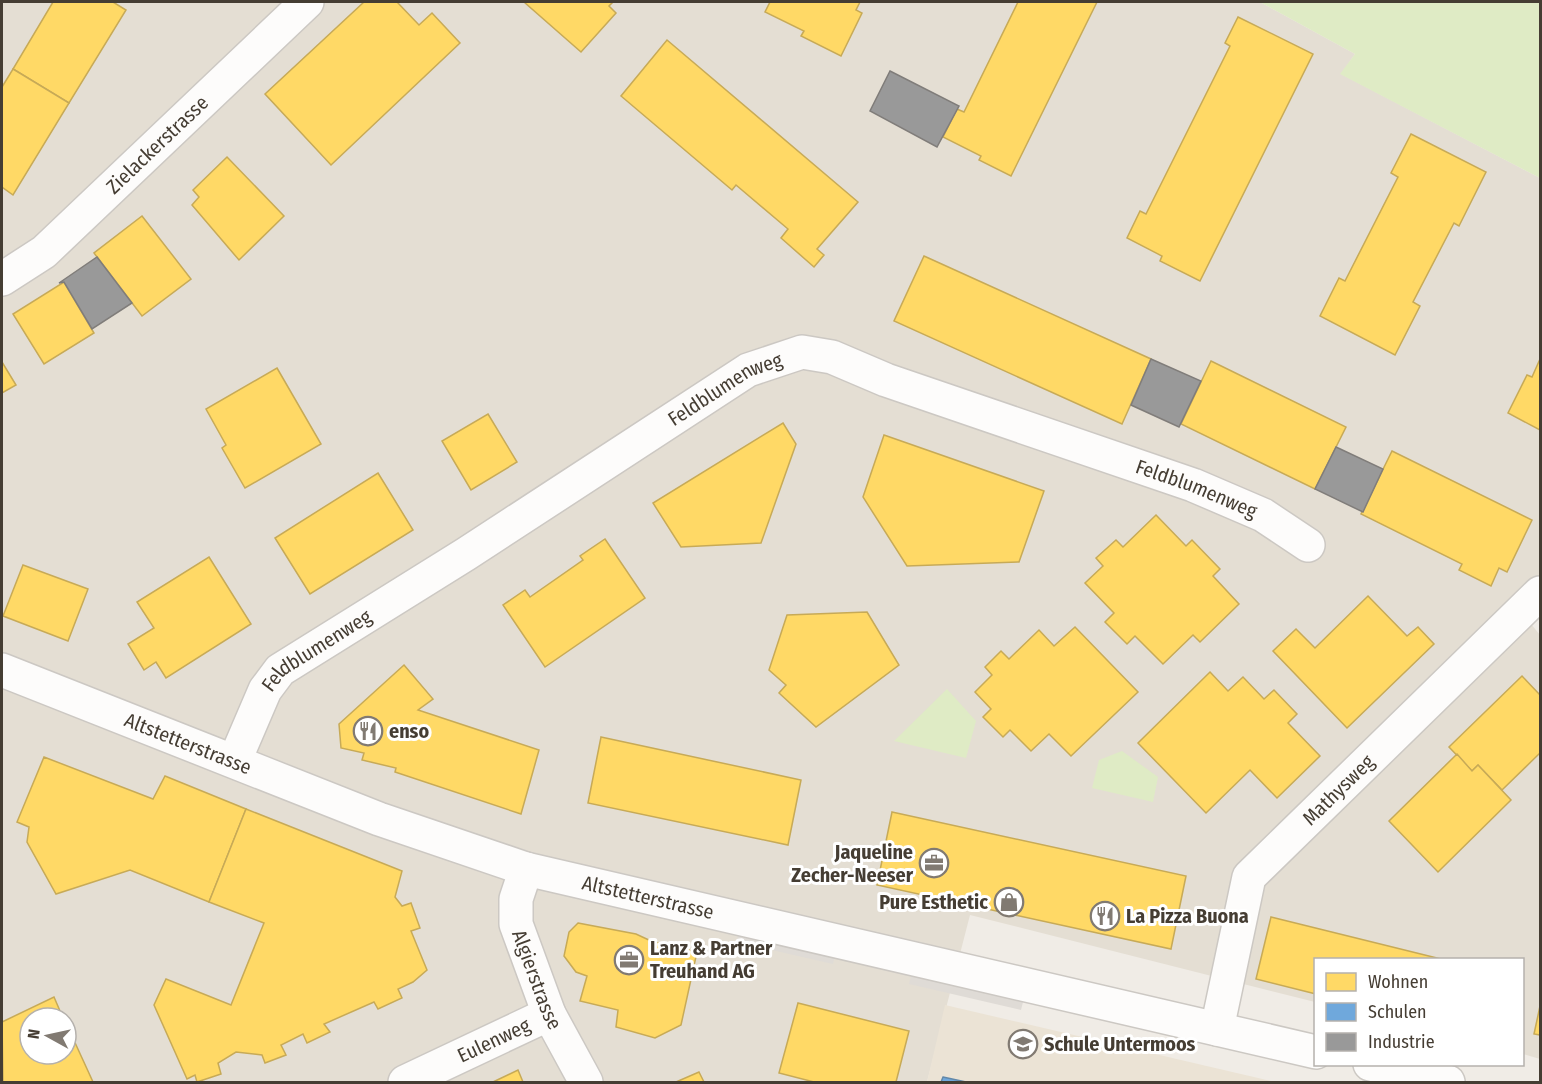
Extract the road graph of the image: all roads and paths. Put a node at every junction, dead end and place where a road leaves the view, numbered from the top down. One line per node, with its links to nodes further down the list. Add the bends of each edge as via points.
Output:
1 (307, 2): 2 (street, Zielackerstrasse, via 44,252)
2 (2, 279)
3 (1308, 545): 6 (street, Feldblumenweg, via 1263,515 1193,485 886,380 832,357 802,352 748,370 280,670 265,690)
4 (1540, 594): 9 (street, Mathysweg, via 1250,877)
5 (2, 670): 6 (street, Altstetterstrasse)
6 (235, 760): 7 (street, Altstetterstrasse, via 379,819)
7 (526, 869): 8 (street, Algierstrasse, via 516,899 516,924); 9 (street, Altstetterstrasse)
8 (549, 1014): 12 (street, Eulenweg); 13 (street, Algierstrasse)
9 (1217, 1029): 10 (street, Altstetterstrasse)
10 (1314, 1052)
11 (1374, 1066): 14 (street)
12 (405, 1083)
13 (586, 1083)
14 (1448, 1083)

